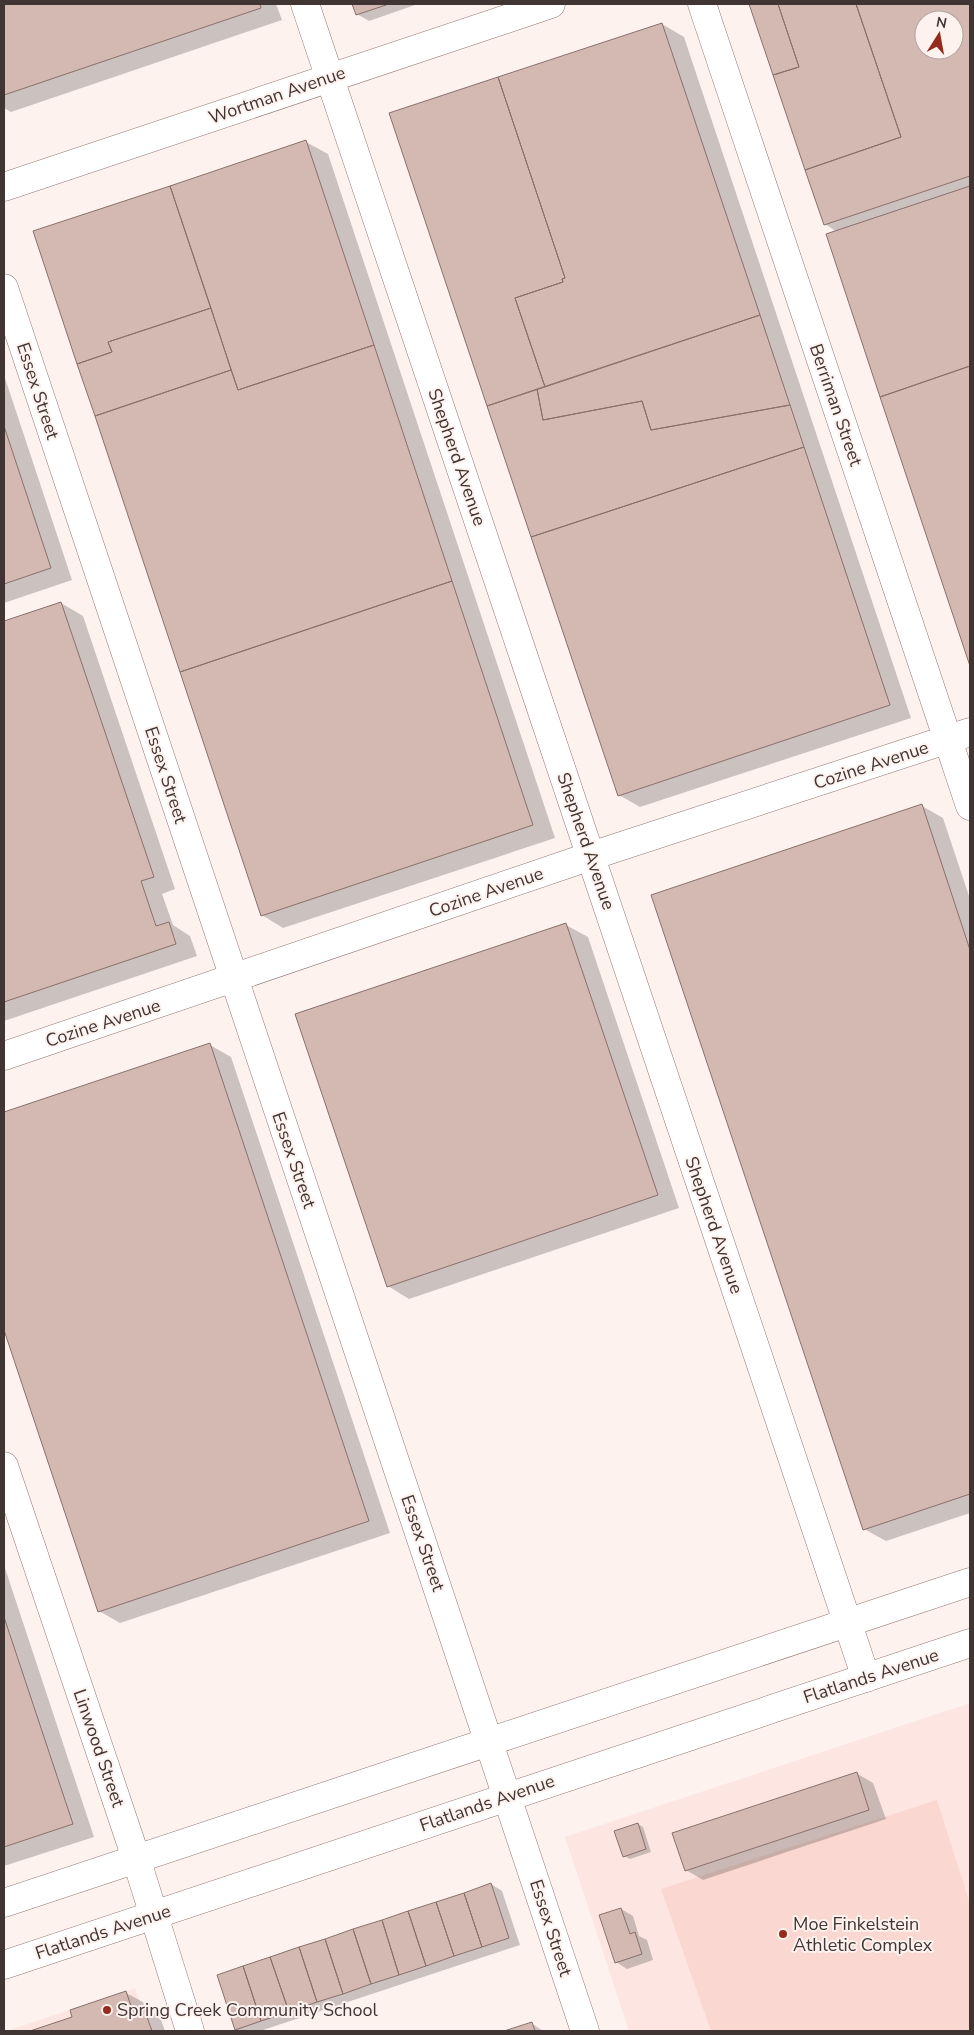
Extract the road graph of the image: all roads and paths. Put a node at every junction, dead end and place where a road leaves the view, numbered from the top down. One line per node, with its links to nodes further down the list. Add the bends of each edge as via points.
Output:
1 (305, 4): 4 (street, Shepherd Avenue)
2 (551, 4): 4 (street, Wortman Avenue)
3 (702, 4): 7 (street, Berriman Street)
4 (330, 77): 5 (street, Wortman Avenue); 9 (street, Shepherd Avenue)
5 (4, 187)
6 (4, 288): 10 (street, Essex Street)
7 (959, 736): 8 (street, Berriman Street); 9 (street, Cozine Avenue)
8 (970, 806)
9 (591, 856): 10 (street, Cozine Avenue); 14 (street, Shepherd Avenue)
10 (234, 979): 11 (street, Cozine Avenue); 17 (street, Essex Street)
11 (4, 1056)
12 (4, 1466): 19 (street, Linwood Street)
13 (970, 1582): 14 (street)
14 (848, 1624): 16 (street, Shepherd Avenue); 17 (street)
15 (970, 1643): 16 (street, Flatlands Avenue)
16 (866, 1678): 18 (street, Flatlands Avenue)
17 (490, 1741): 18 (street, Essex Street); 19 (street)
18 (508, 1796): 21 (street, Flatlands Avenue); 24 (street, Essex Street)
19 (136, 1858): 20 (street); 21 (street, Linwood Street)
20 (4, 1903)
21 (154, 1915): 22 (street, Flatlands Avenue); 23 (street, Linwood Street)
22 (4, 1965)
23 (190, 2031)
24 (585, 2031)

